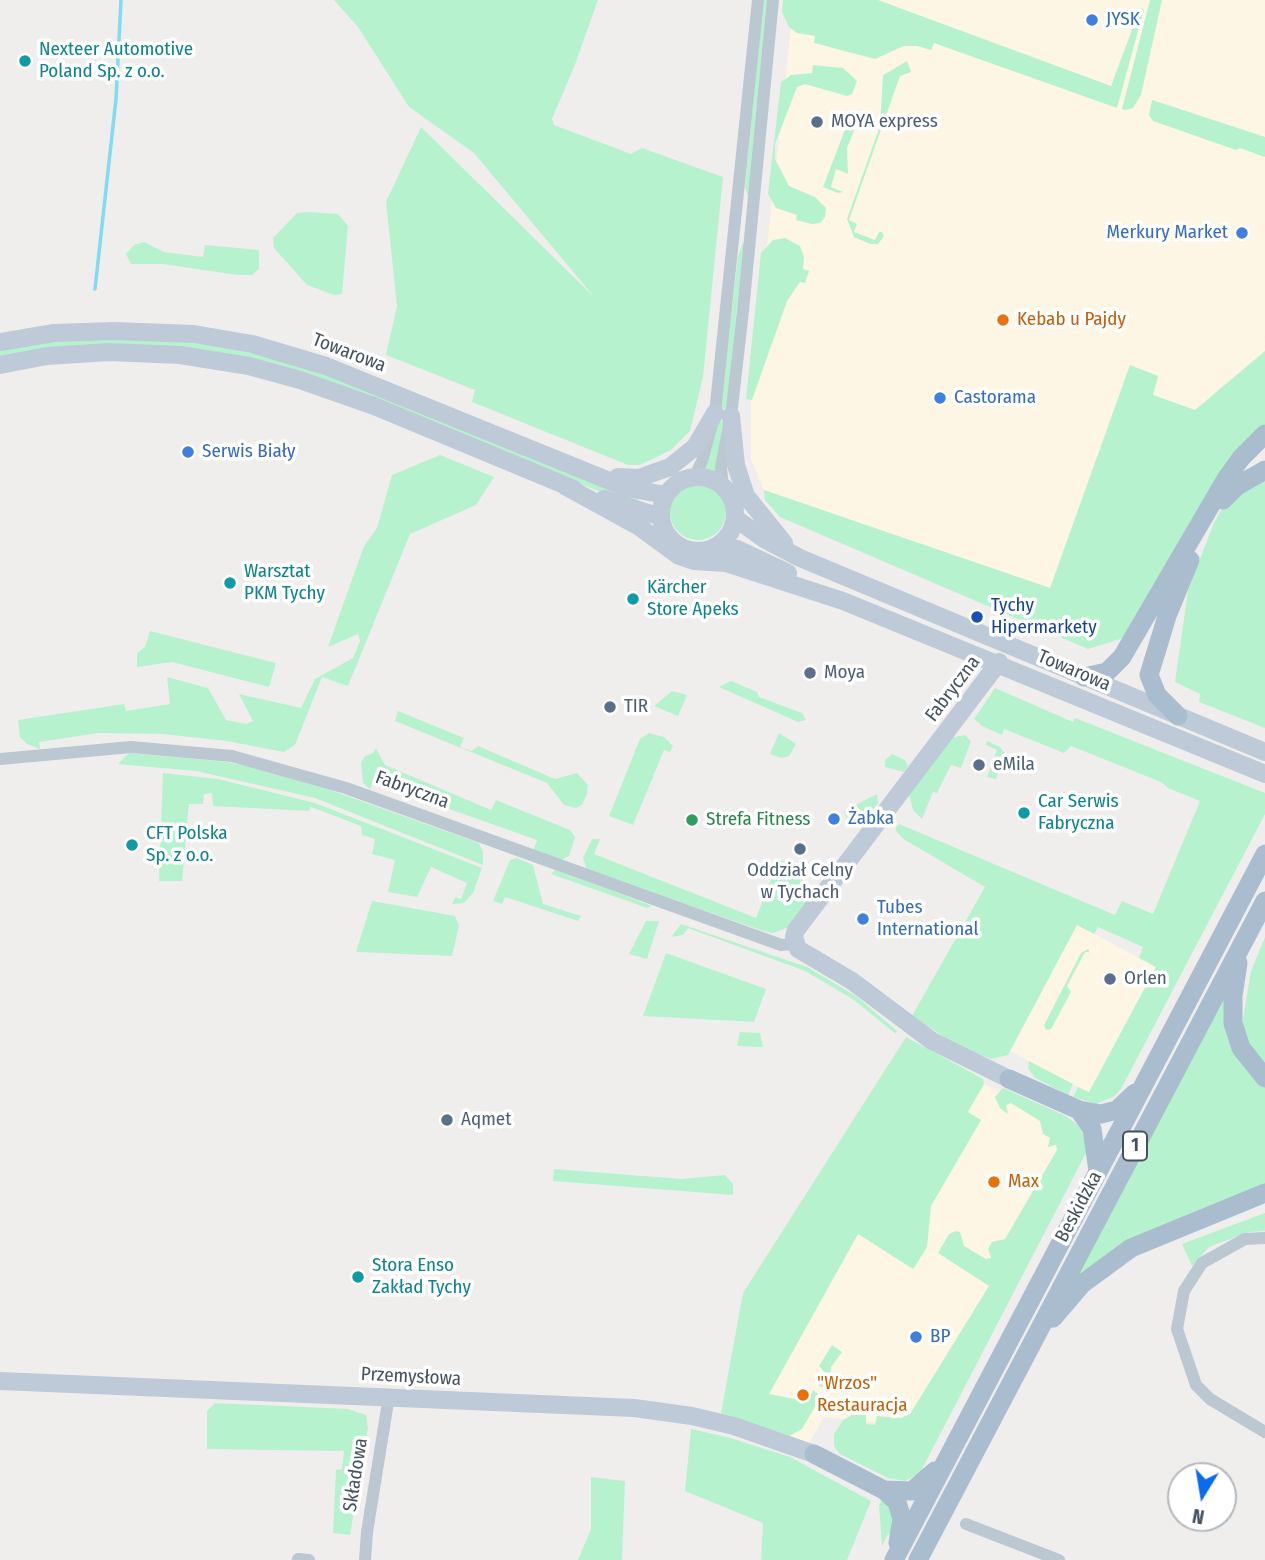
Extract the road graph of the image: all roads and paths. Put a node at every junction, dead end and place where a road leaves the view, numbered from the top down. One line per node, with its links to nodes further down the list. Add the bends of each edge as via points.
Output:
1 (758, 0): 5 (street)
2 (773, 0): 5 (street)
3 (0, 342): 8 (street, Towarowa, via 54,333 114,331 194,334 252,344 326,366)
4 (0, 365): 10 (street, via 109,352 180,355 249,366 374,406)
5 (723, 414): 8 (street, via 695,447 670,467 639,478); 9 (street); 11 (street); 16 (street, via 746,496 770,530)
6 (1265, 434): 19 (main road, via 1226,480 1122,657 1107,672)
7 (1265, 470): 20 (main road, via 1237,486 1218,507 1167,617 1149,675 1157,695)
8 (587, 471): 12 (street, Towarowa, via 627,488)
9 (694, 478): 11 (street); 12 (street, via 678,483)
10 (565, 486): 13 (street); 17 (street, via 638,526 678,556 726,563)
11 (723, 487): 14 (street)
12 (666, 495): 13 (street)
13 (661, 517): 15 (street, via 676,544 696,551)
14 (735, 518): 15 (street); 16 (street, Towarowa)
15 (717, 546): 17 (street, via 737,549)
16 (800, 558): 19 (street, Towarowa)
17 (843, 601): 18 (street, Towarowa)
18 (999, 662): 23 (street, Towarowa); 26 (street, Fabryczna, via 796,930)
19 (1084, 677): 20 (street, Towarowa)
20 (1178, 716): 21 (street, Towarowa)
21 (1265, 752)
22 (0, 759): 26 (street, Fabryczna, via 131,747 232,756 346,788 781,945)
23 (1265, 774)
24 (1265, 854): 30 (main road, Beskidzka / 1)
25 (1265, 901): 27 (main road, Beskidzka / 1)
26 (795, 944): 29 (street, Fabryczna, via 932,1041)
27 (1241, 946): 28 (main road, via 1233,1023 1241,1048); 35 (main road, Beskidzka / 1)
28 (1265, 1078)
29 (1009, 1079): 31 (main road)
30 (1143, 1085): 31 (main road, via 1117,1110 1101,1114); 32 (main road, Beskidzka / 1)
31 (1079, 1110): 32 (main road, via 1093,1129)
32 (1098, 1172): 40 (main road, Beskidzka / 1)
33 (1265, 1193): 35 (main road, via 1131,1248 1106,1263)
34 (1265, 1238): 38 (street, via 1236,1243 1202,1263 1184,1291 1177,1329 1196,1385 1210,1399)
35 (1030, 1345): 45 (main road, Beskidzka / 1)
36 (0, 1381): 37 (street, Przemysłowa)
37 (388, 1396): 39 (street, Przemysłowa, via 634,1408 692,1416 762,1434); 44 (street, Składowa)
38 (1265, 1432)
39 (814, 1454): 41 (main road)
40 (946, 1459): 41 (main road, via 912,1491); 43 (main road, Beskidzka / 1)
41 (884, 1490): 43 (main road, via 897,1503 902,1520)
42 (966, 1524): 46 (street)
43 (895, 1557)
44 (365, 1560)
45 (918, 1560)
46 (1059, 1560)

